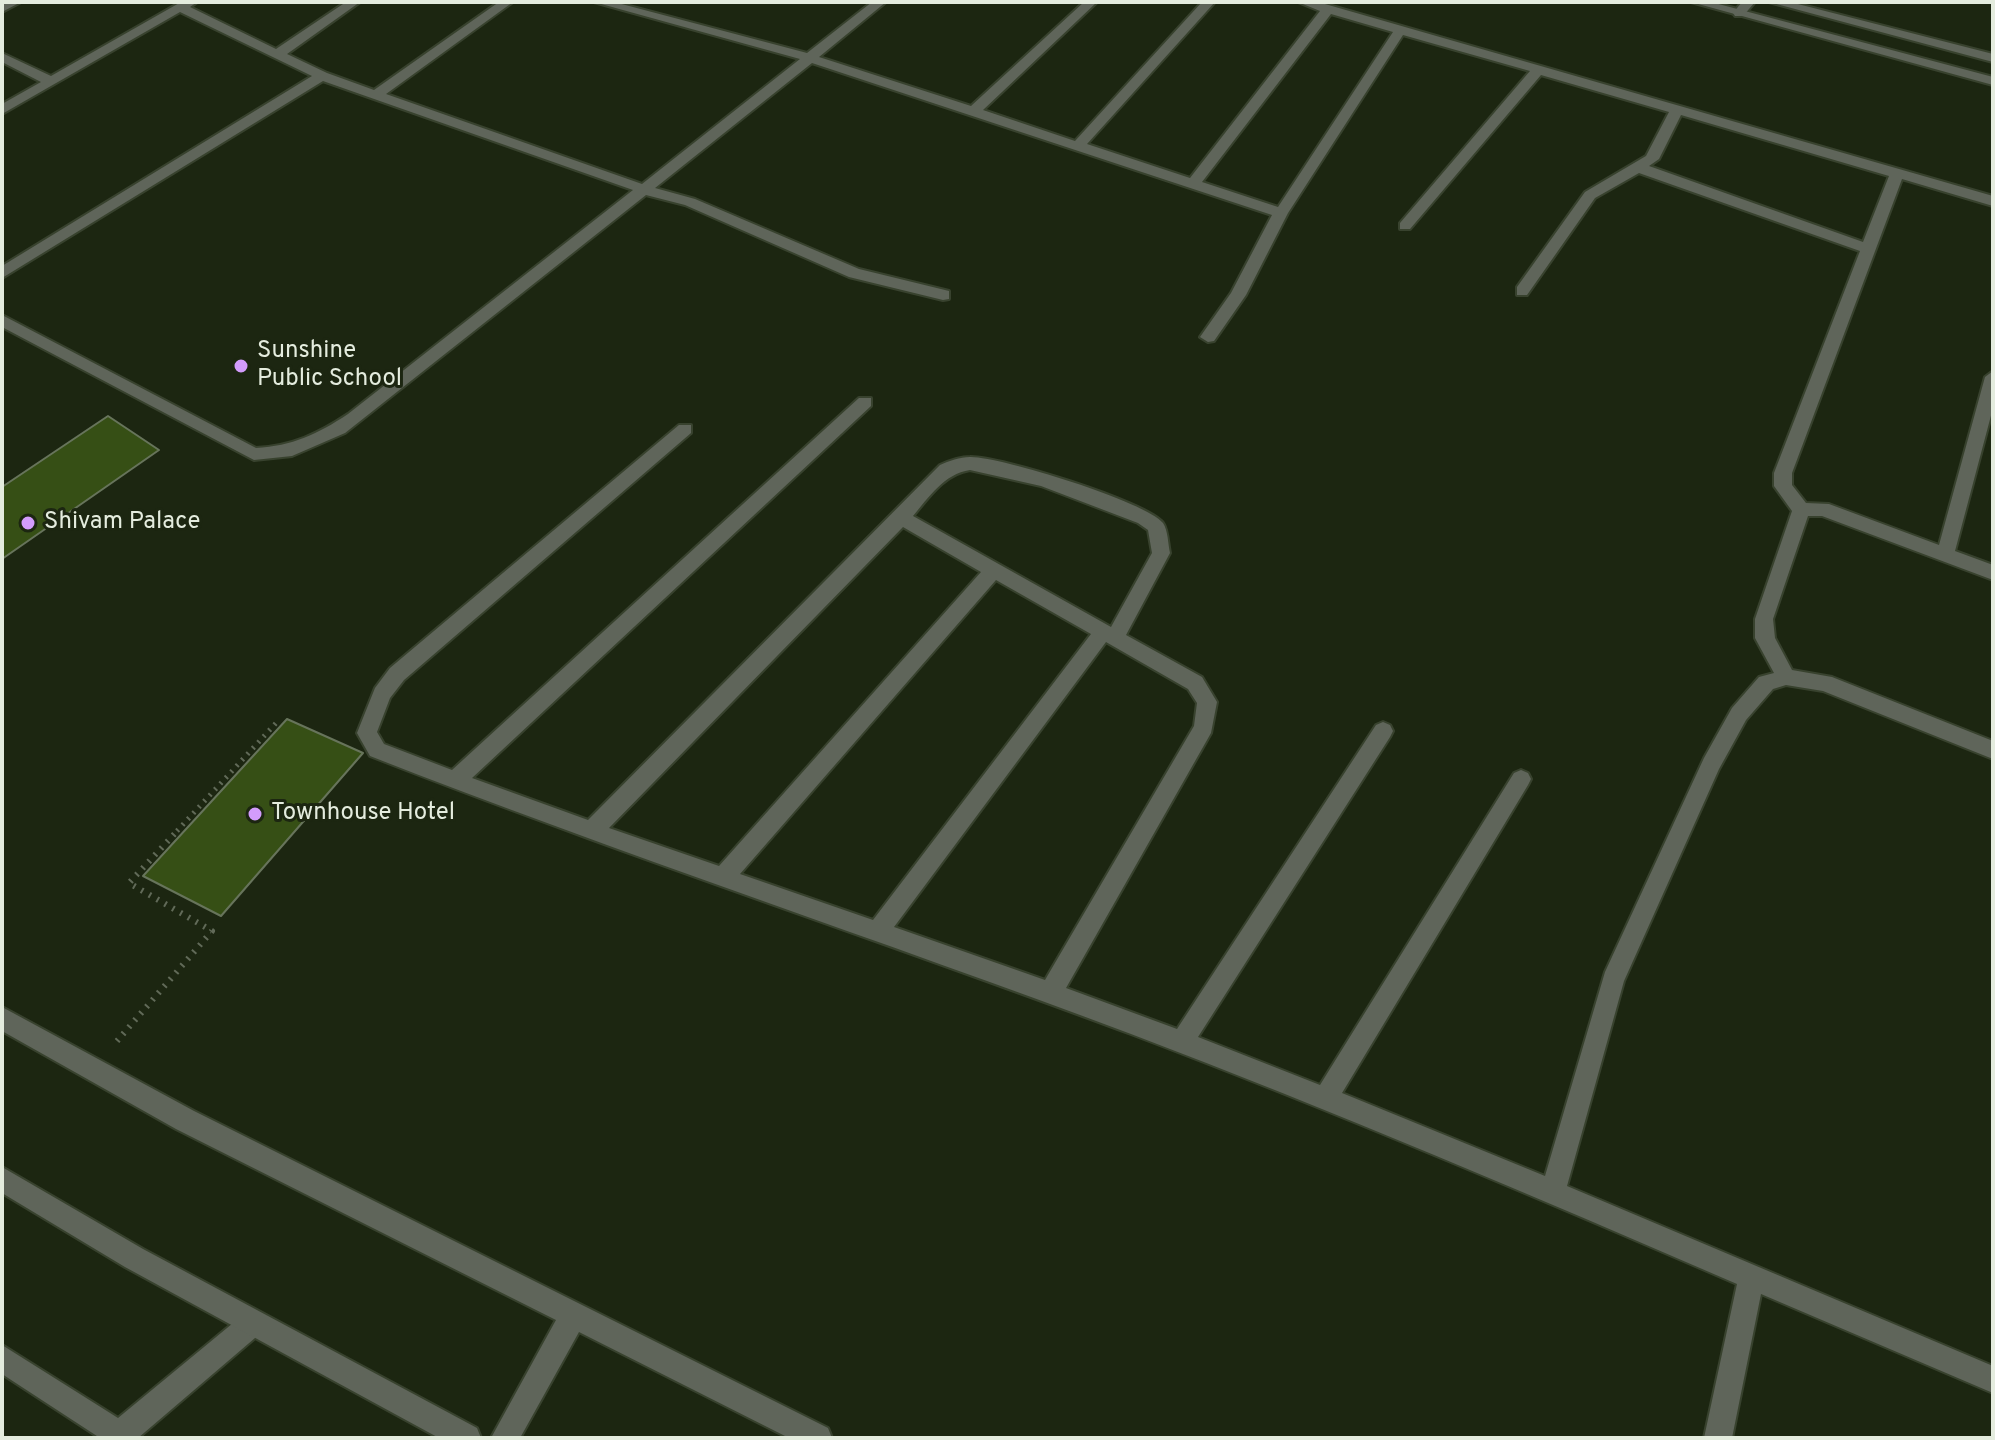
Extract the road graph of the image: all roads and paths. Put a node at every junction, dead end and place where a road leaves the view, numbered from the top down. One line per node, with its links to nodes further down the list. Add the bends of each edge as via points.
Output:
1 (15, 2): 13 (street)
2 (354, 2): 17 (street)
3 (507, 2): 25 (street)
4 (600, 2): 19 (street)
5 (880, 2): 19 (street)
6 (1091, 2): 28 (street)
7 (1209, 2): 29 (street)
8 (1304, 2): 14 (street)
9 (1697, 2): 15 (street)
10 (1749, 2): 15 (street)
11 (1775, 2): 20 (street)
12 (186, 5): 17 (street); 24 (street)
13 (2, 8)
14 (1328, 9): 16 (street); 32 (street)
15 (1739, 13): 23 (street)
16 (1400, 30): 21 (street); 35 (street)
17 (276, 55): 22 (street)
18 (2, 57): 24 (street)
19 (810, 58): 28 (street); 33 (street)
20 (1993, 58)
21 (1538, 70): 27 (street); 36 (street)
22 (322, 76): 25 (street); 38 (street)
23 (1993, 81)
24 (52, 82): 26 (street)
25 (376, 95): 33 (street)
26 (2, 110)
27 (1676, 111): 30 (street, via 1659,150); 31 (street)
28 (973, 112): 29 (street)
29 (1078, 146): 32 (street)
30 (1640, 168): 37 (street); 39 (street, via 1590,195)
31 (1897, 173): 34 (street); 37 (street)
32 (1193, 184): 35 (street)
33 (643, 189): 40 (street, via 690,202 854,273); 41 (street, via 356,418 309,447 288,452 254,454 235,446)
34 (1993, 201)
35 (1281, 213): 42 (street, via 1238,295)
36 (1405, 226)
37 (1868, 249): 46 (street, via 1782,478)
38 (2, 273)
39 (1522, 291)
40 (943, 295)
41 (2, 320)
42 (1208, 337)
43 (1993, 377): 48 (street)
44 (865, 402): 57 (street)
45 (685, 429): 57 (street, via 397,674 382,694 367,733 377,750)
46 (1801, 510): 48 (street, via 1823,509); 52 (street, via 1764,619 1765,638)
47 (901, 518): 49 (street); 51 (street, via 945,470 967,462 1004,468 1144,518 1156,527 1161,553); 58 (street)
48 (1945, 555): 50 (street)
49 (994, 570): 51 (street); 59 (street)
50 (1993, 573)
51 (1109, 634): 60 (street); 61 (street, via 1195,683 1209,713)
52 (1786, 677): 55 (street, via 1825,683); 67 (street, via 1766,683 1739,714 1626,951 1602,1009)
53 (277, 722): 64 (path, via 129,883 212,931)
54 (1383, 731): 63 (street)
55 (1993, 750)
56 (1521, 779): 65 (street)
57 (455, 780): 58 (street)
58 (593, 830): 59 (street)
59 (722, 878): 60 (street)
60 (876, 933): 61 (street)
61 (1050, 994): 63 (street)
62 (2, 1018): 64 (street)
63 (1181, 1043): 65 (street)
64 (92, 1069): 69 (street)
65 (1325, 1099): 67 (street)
66 (2, 1179): 70 (street)
67 (1553, 1192): 68 (street)
68 (1752, 1276): 72 (street); 77 (street)
69 (573, 1316): 75 (street); 76 (street)
70 (253, 1323): 73 (street); 74 (street)
71 (2, 1358): 73 (street)
72 (1993, 1380)
73 (120, 1437)
74 (467, 1438)
75 (505, 1438)
76 (818, 1438)
77 (1718, 1438)

